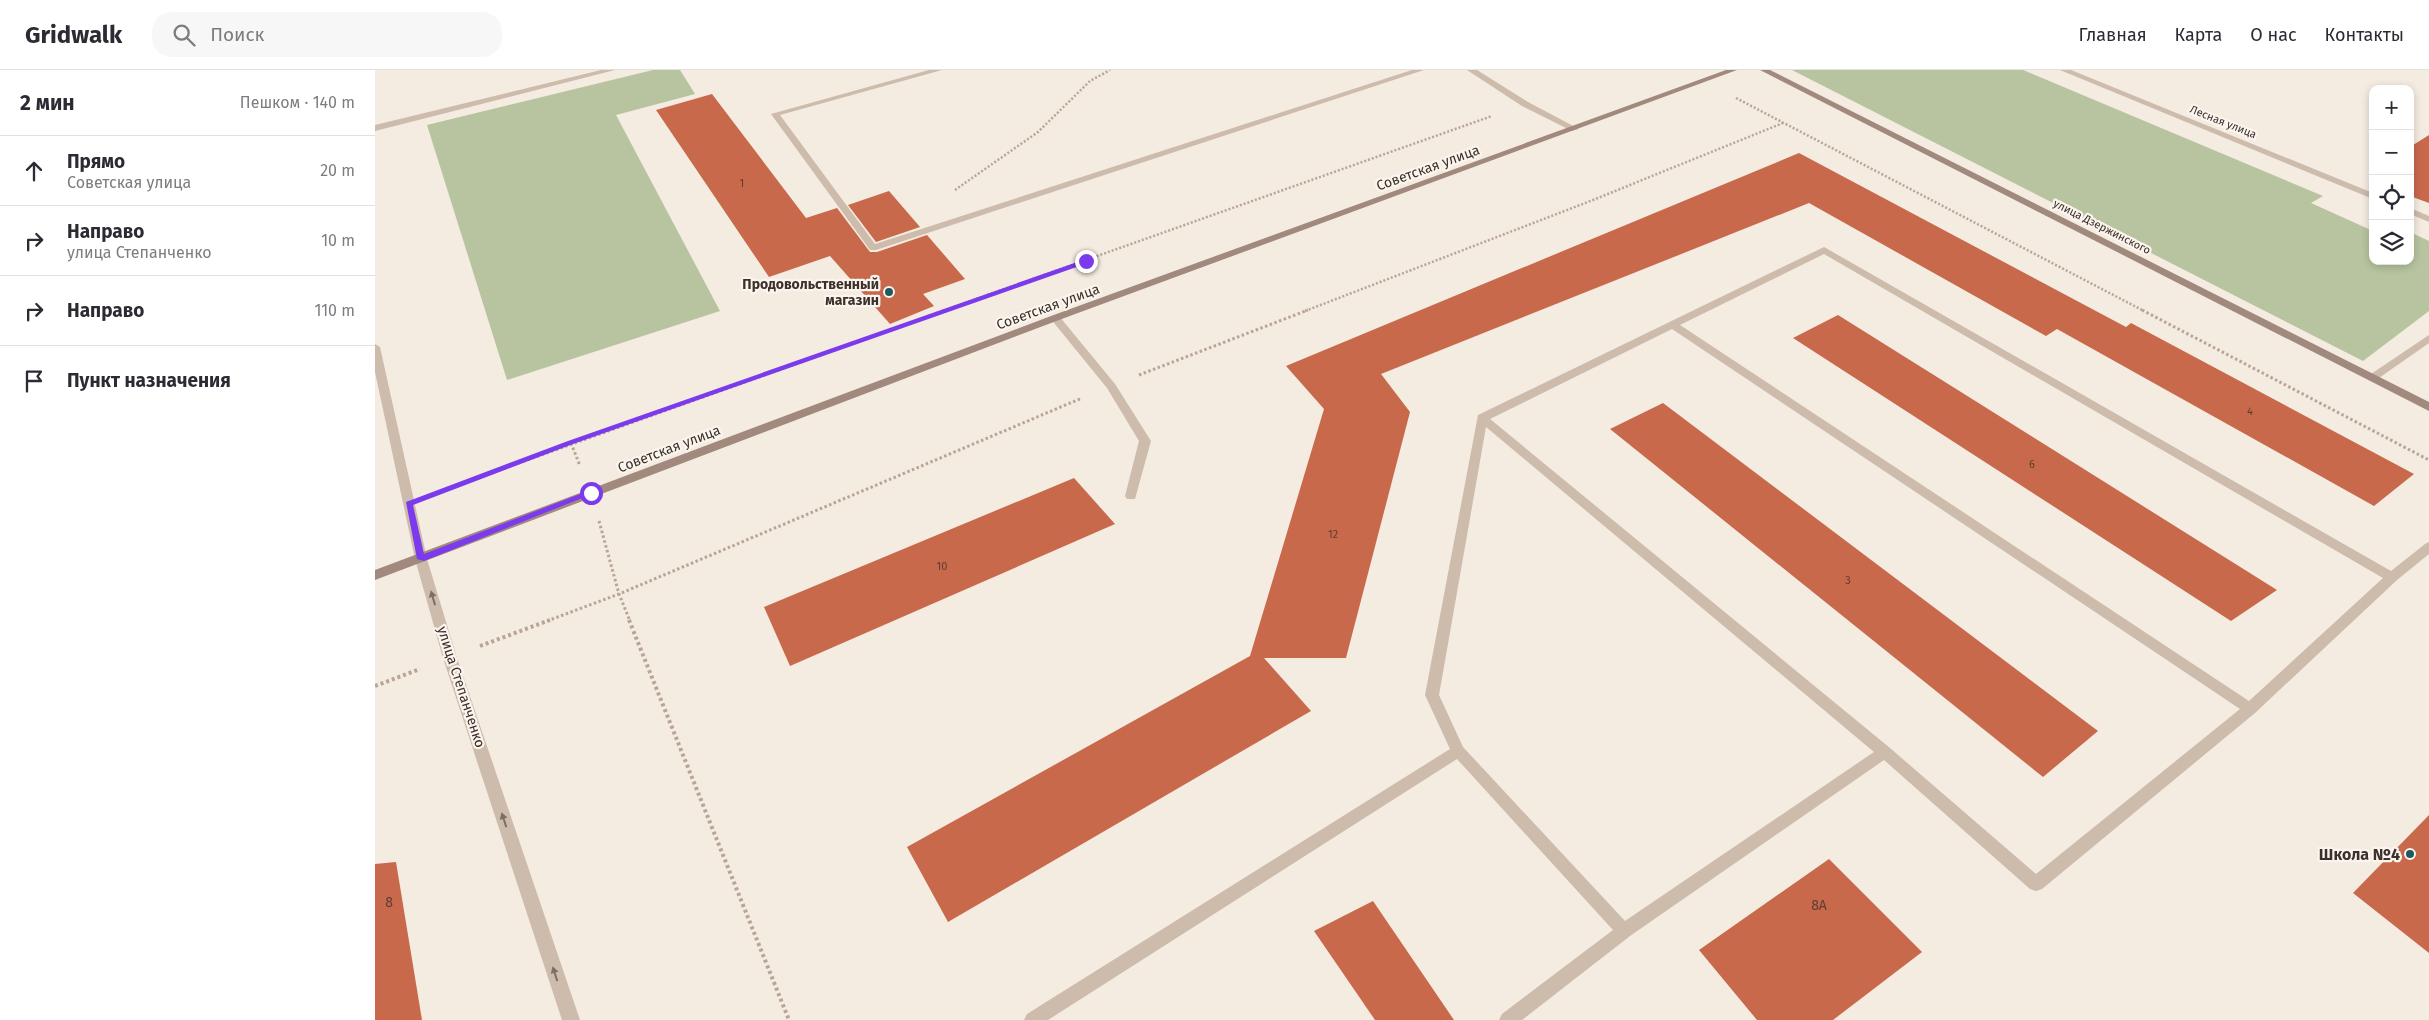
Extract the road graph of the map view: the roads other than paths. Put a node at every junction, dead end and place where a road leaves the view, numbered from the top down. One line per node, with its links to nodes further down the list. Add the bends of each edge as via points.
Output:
1 (611, 70): 8 (street)
2 (938, 70): 3 (street, via 775,114 873,248)
3 (1420, 70)
4 (1471, 70): 9 (street, via 1525,104)
5 (1733, 70): 9 (street, Советская улица)
6 (1764, 70): 17 (street, улица Дзержинского)
7 (2064, 70): 10 (street, Лесная улица)
8 (375, 128)
9 (1575, 129): 13 (street, Советская улица)
10 (2369, 194)
11 (2414, 213): 12 (street)
12 (2429, 219)
13 (1055, 318): 20 (street, via 1111,386 1145,441); 22 (street, Советская улица)
14 (1671, 324): 19 (street); 24 (street, via 1824,250); 25 (street)
15 (2429, 338): 17 (street)
16 (375, 347): 22 (street, улица Степанченко)
17 (2373, 378): 18 (street, улица Дзержинского)
18 (2429, 407)
19 (1482, 418): 26 (street, via 1432,695); 27 (street)
20 (1131, 496)
21 (2429, 547): 24 (street)
22 (421, 559): 23 (street, Советская улица); 29 (street, улица Степанченко, one-way to 22, via 450,658)
23 (375, 575)
24 (2392, 577): 25 (street)
25 (2250, 709): 27 (street, via 2036,884)
26 (1458, 751): 28 (street); 30 (street)
27 (1885, 752): 28 (street)
28 (1624, 931): 31 (street)
29 (571, 1020)
30 (1033, 1020)
31 (1508, 1020)

